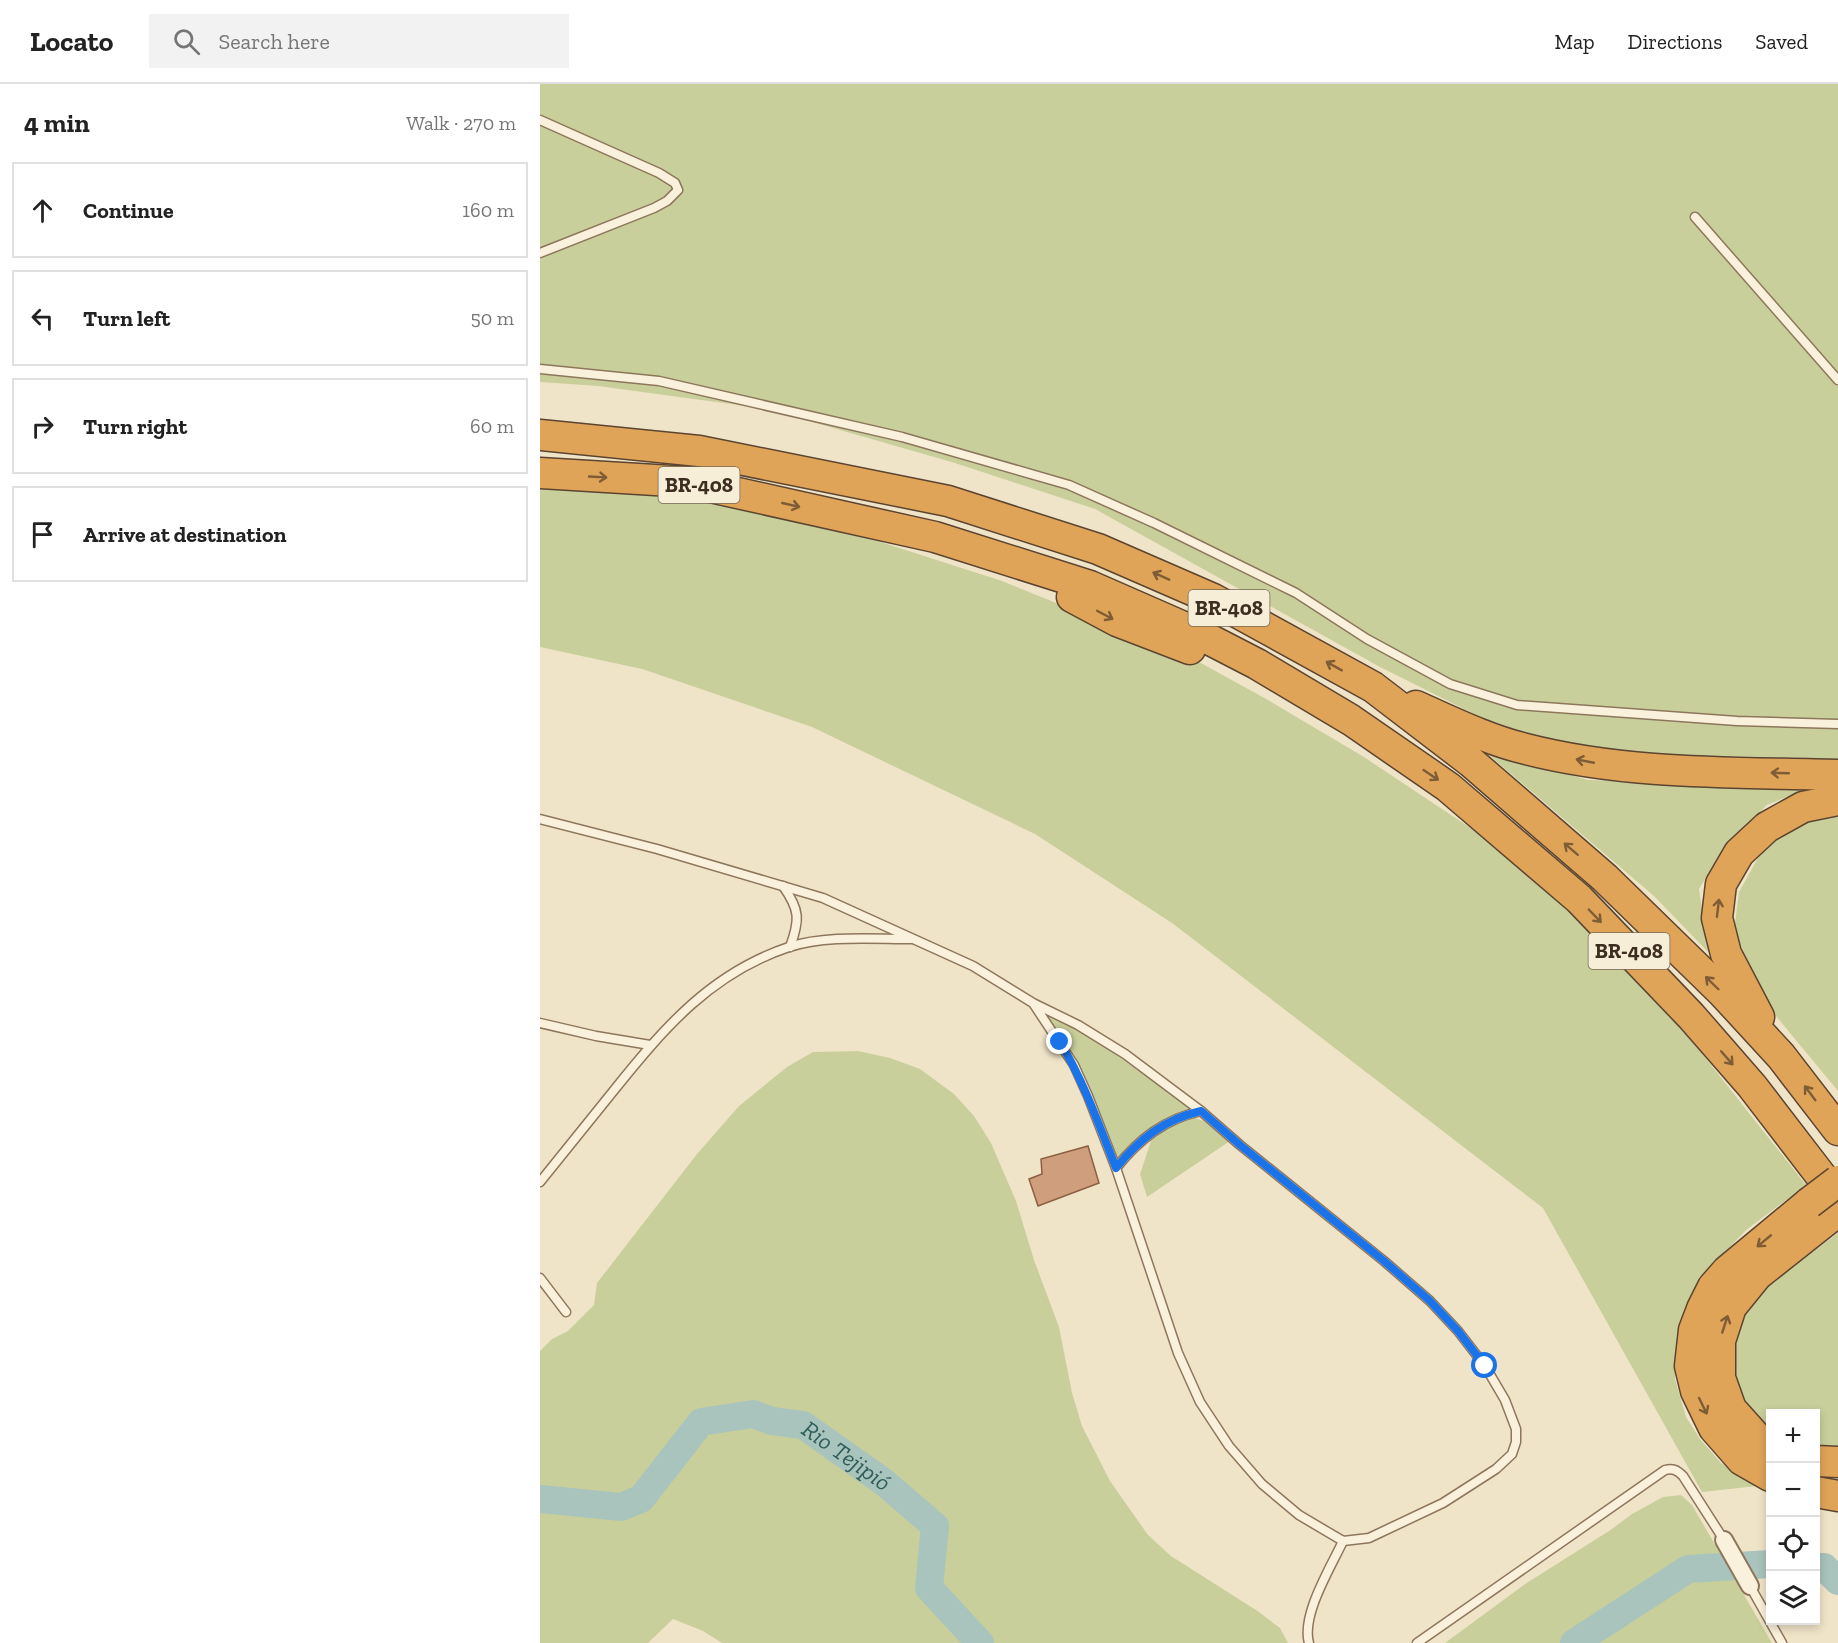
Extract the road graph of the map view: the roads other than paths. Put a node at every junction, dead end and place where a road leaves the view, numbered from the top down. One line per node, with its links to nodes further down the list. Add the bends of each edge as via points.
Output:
1 (540, 120): 3 (lane, via 659,173 675,183 678,190 654,208)
2 (1695, 217): 5 (lane)
3 (540, 253)
4 (540, 369): 9 (lane, via 658,381 903,437 1069,484 1296,593 1367,639 1450,684 1516,705)
5 (1838, 380)
6 (540, 435): 8 (highway, BR-408, one-way to 6, via 1212,599 1098,549 948,501 699,451)
7 (540, 473): 25 (highway, BR-408, one-way to 25, via 688,482 855,519 1070,595 1117,621 1191,649 1383,742 1448,787 1580,899 1752,1086)
8 (1373, 687): 10 (highway, one-way to 8, via 1675,770 1594,763 1525,749); 19 (highway, BR-408, one-way to 8, via 1723,993 1605,878 1471,762)
9 (1838, 724)
10 (1838, 775)
11 (1838, 800): 19 (highway, one-way to 11, via 1726,954 1717,918 1721,884 1739,853 1767,827 1803,807)
12 (540, 819): 13 (lane)
13 (783, 886): 14 (lane, via 823,898); 15 (lane, via 798,915)
14 (914, 939): 15 (lane, via 831,940); 16 (lane, via 974,966)
15 (790, 946): 18 (lane, via 739,968 708,989)
16 (1033, 1003): 20 (lane, via 1125,1054); 22 (lane, via 1074,1065)
17 (540, 1023): 18 (lane)
18 (650, 1045): 24 (lane)
19 (1781, 1056): 21 (highway, BR-408, one-way to 19)
20 (1201, 1111): 22 (lane, via 1171,1120 1145,1137); 35 (lane, via 1430,1301 1485,1366 1516,1429 1512,1455 1487,1475 1443,1503 1369,1538)
21 (1838, 1130)
22 (1116, 1168): 35 (lane, via 1178,1353 1200,1402 1229,1446 1263,1484 1299,1515)
23 (1838, 1181): 25 (highway, bridge)
24 (540, 1182)
25 (1827, 1209): 28 (highway, one-way to 25, via 1731,1409 1720,1378 1720,1341 1731,1307 1757,1275); 31 (highway, one-way to 31, via 1727,1271 1713,1287 1694,1330 1690,1366 1696,1391 1714,1428 1742,1460)
26 (540, 1278): 27 (lane)
27 (567, 1312)
28 (1766, 1444)
29 (1820, 1461): 30 (highway)
30 (1838, 1462)
31 (1766, 1474)
32 (1820, 1493): 33 (highway)
33 (1838, 1496)
34 (1724, 1540): 36 (street); 38 (lane, via 1683,1476 1672,1468 1665,1470)
35 (1343, 1541): 37 (lane, via 1308,1624)
36 (1750, 1586): 39 (lane)
37 (1309, 1643)
38 (1416, 1643)
39 (1782, 1643)

